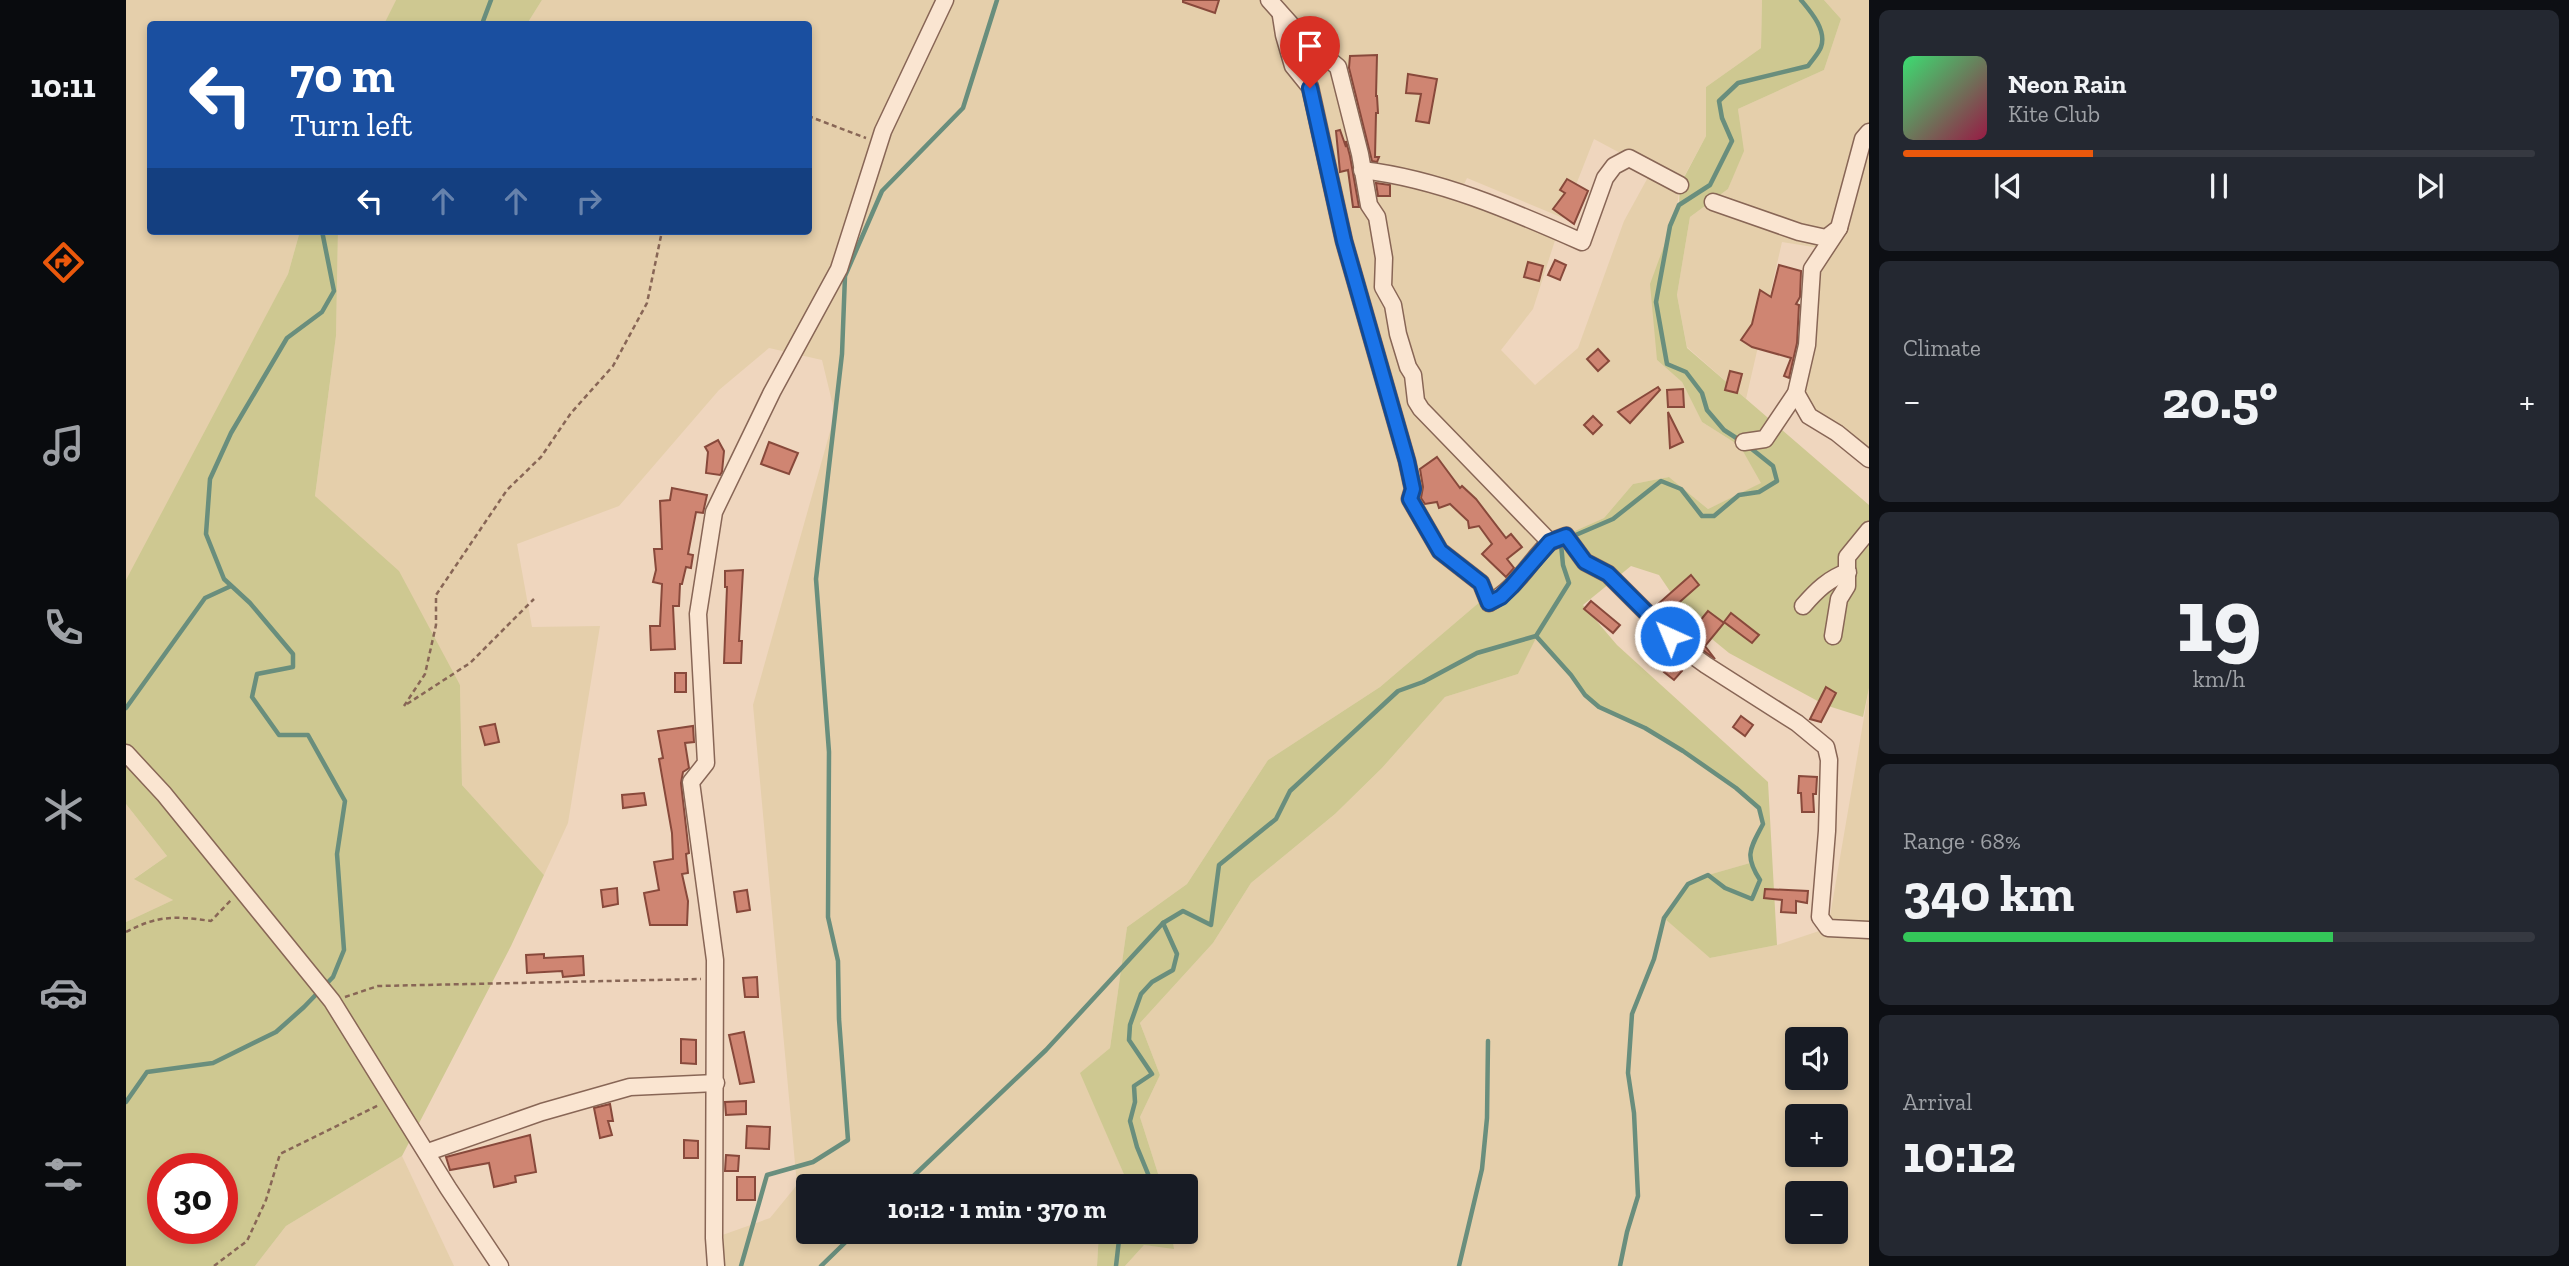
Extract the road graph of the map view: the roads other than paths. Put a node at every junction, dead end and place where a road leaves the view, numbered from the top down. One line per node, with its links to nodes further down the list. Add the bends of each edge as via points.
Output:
1 (945, 0): 19 (street, via 879,143 839,269 714,512 698,614 706,763 691,782 715,978)
2 (1269, 0): 3 (street)
3 (1281, 16): 5 (street, via 1338,67); 13 (street, via 1293,66 1310,88 1344,241 1407,461 1413,489 1410,499 1440,551 1481,583 1489,603 1516,582)
4 (1869, 132): 8 (street, via 1863,139)
5 (1362, 170): 6 (street, via 1390,173 1474,197 1582,242 1605,178 1614,166 1629,158); 13 (street, via 1368,205 1377,217 1383,287 1393,305 1413,374 1416,401)
6 (1680, 184)
7 (1713, 202): 8 (street, via 1826,238)
8 (1839, 228): 9 (street, via 1812,269 1807,345)
9 (1796, 393): 10 (street, via 1765,439); 11 (street, via 1810,416)
10 (1744, 442)
11 (1869, 459)
12 (1869, 530): 14 (street)
13 (1550, 542): 18 (street, via 1566,536 1585,562 1608,574 1681,647 1826,747 1827,831 1820,917 1828,928)
14 (1848, 565): 15 (street); 16 (street)
15 (1803, 606)
16 (1833, 636)
17 (126, 753): 20 (street, via 332,1001)
18 (1869, 930)
19 (716, 1083): 20 (street, via 630,1087); 22 (street)
20 (428, 1152): 21 (street)
21 (500, 1266)
22 (716, 1266)

